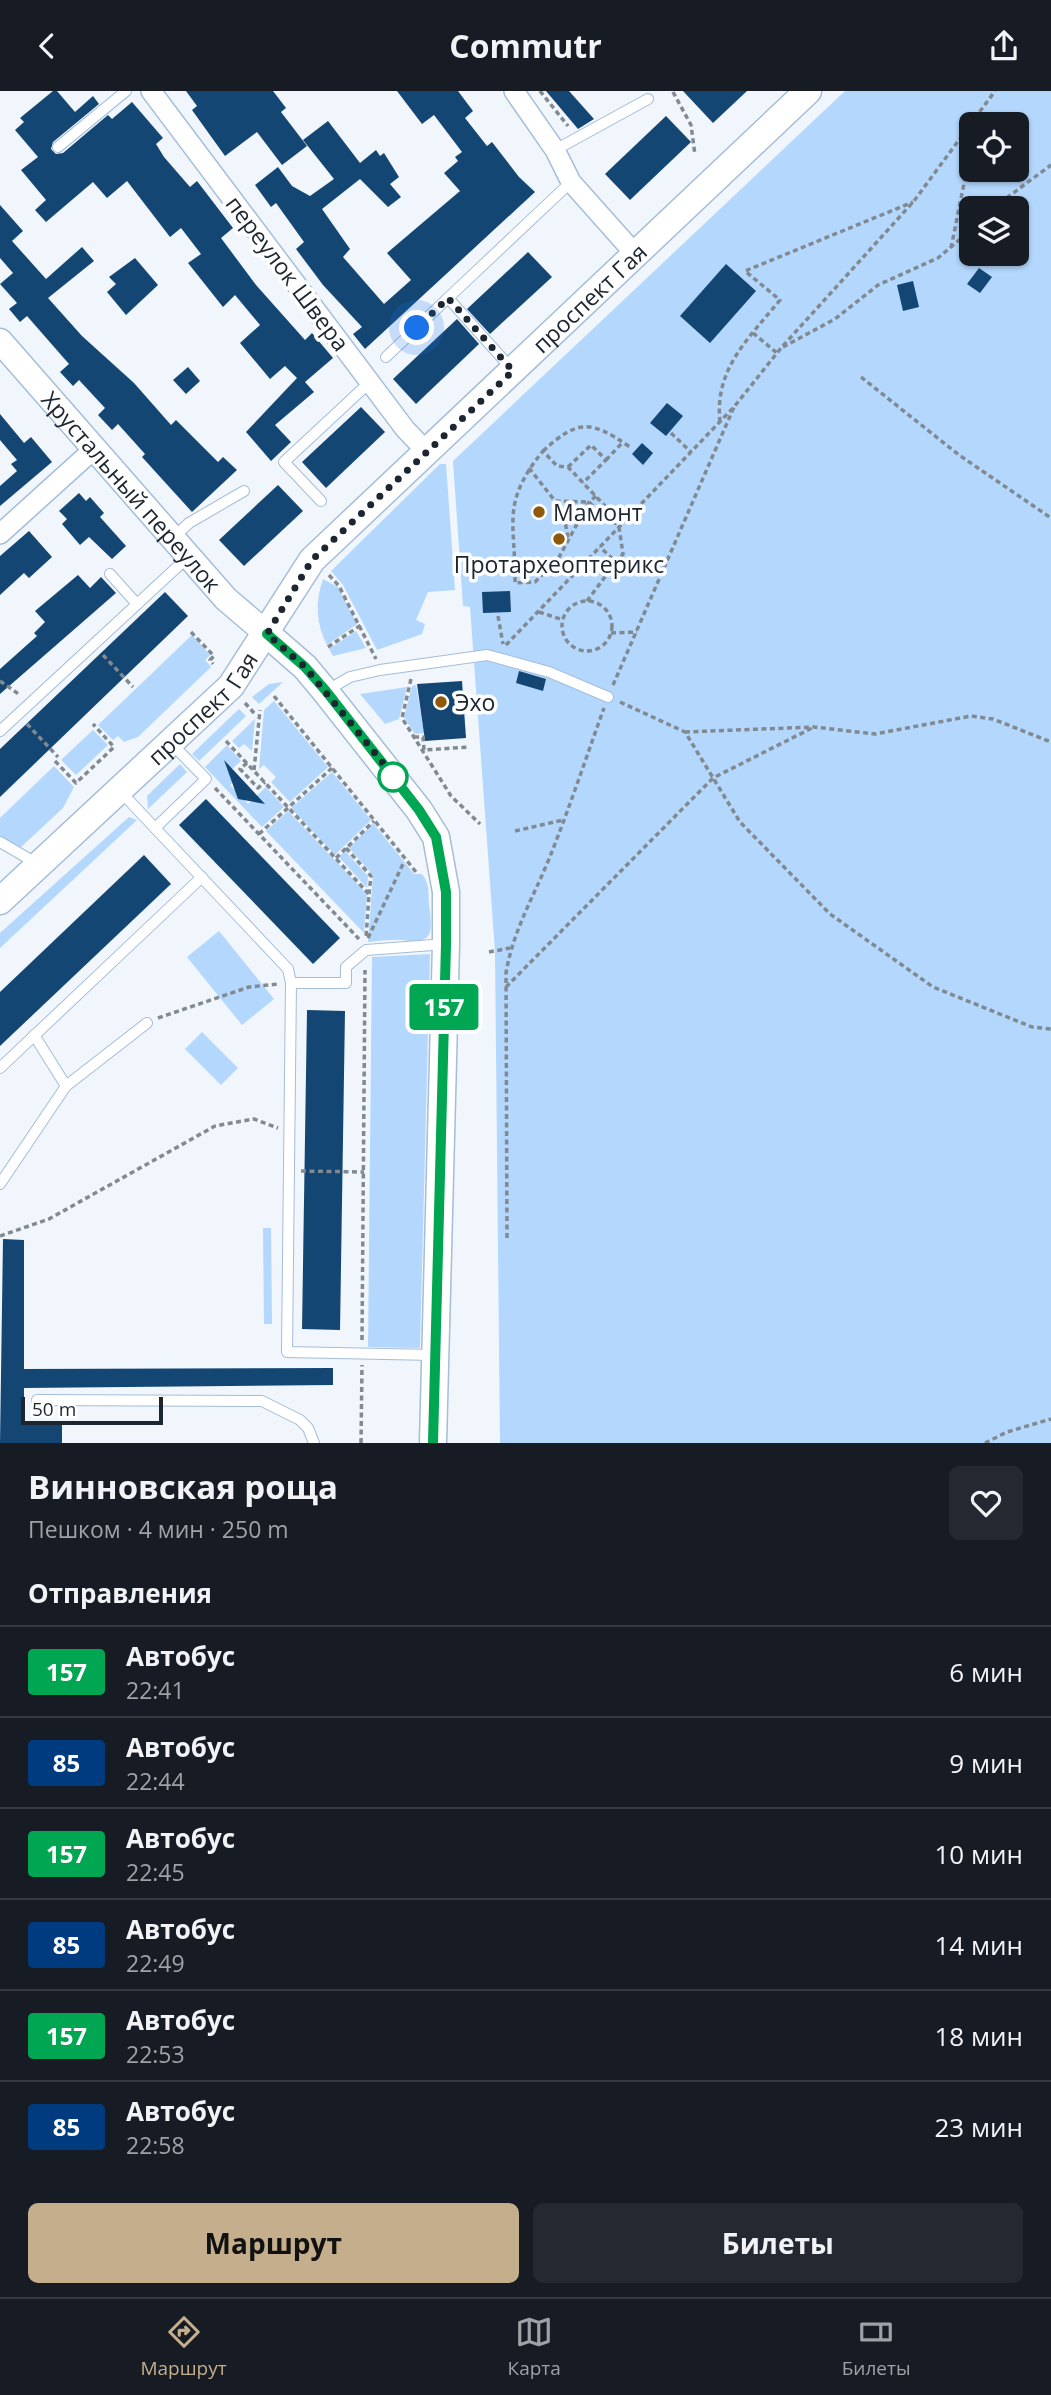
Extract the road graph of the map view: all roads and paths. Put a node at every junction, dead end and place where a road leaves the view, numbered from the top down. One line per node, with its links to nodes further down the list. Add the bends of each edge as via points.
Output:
1 (126, 91): 12 (lane)
2 (151, 91): 31 (street, переулок Швера)
3 (514, 91): 13 (street)
4 (540, 91): 10 (path)
5 (808, 91): 22 (main road, проспект Гая)
6 (995, 91): 9 (path)
7 (673, 92): 14 (path, via 691,125)
8 (648, 99): 10 (lane)
9 (979, 112)
10 (578, 139): 13 (lane)
11 (959, 140): 19 (path)
12 (58, 147)
13 (555, 150): 16 (street)
14 (695, 155)
15 (1051, 165): 18 (path)
16 (571, 182): 22 (street); 23 (lane)
17 (964, 182): 21 (path)
18 (1009, 196)
19 (914, 201): 24 (path, via 745,271 780,300); 26 (path)
20 (959, 241): 21 (path)
21 (950, 250): 26 (path, via 878,285 835,319)
22 (636, 255): 29 (main road, проспект Гая)
23 (448, 298): 28 (lane); 29 (lane)
24 (752, 333): 27 (path); 33 (path, via 726,372 718,405)
25 (0, 341): 37 (street, Хрустальный переулок)
26 (781, 348): 27 (path)
27 (777, 353): 32 (path)
28 (386, 357)
29 (513, 371): 39 (main road, проспект Гая)
30 (861, 377): 51 (path, via 959,455)
31 (370, 382): 39 (street, переулок Швера); 47 (lane, via 284,462)
32 (734, 407): 33 (path); 67 (path)
33 (720, 422): 40 (path)
34 (671, 433): 40 (path)
35 (623, 442): 36 (path); 38 (path, via 606,430 574,428); 41 (path)
36 (630, 447)
37 (94, 449): 53 (street); 55 (street, Хрустальный переулок)
38 (543, 451): 42 (path, via 556,466); 43 (path)
39 (427, 452): 69 (main road, проспект Гая, via 309,564)
40 (691, 452): 52 (path)
41 (606, 460): 42 (path, via 591,445); 44 (path)
42 (568, 467): 44 (path)
43 (529, 468): 48 (path); 54 (path, via 516,493 511,524 515,583 535,582 558,559)
44 (583, 483): 46 (path)
45 (244, 491): 55 (lane, via 189,523)
46 (596, 496): 49 (path); 50 (path, via 605,506)
47 (321, 501)
48 (555, 501): 49 (path); 54 (path)
49 (589, 502): 50 (path, via 599,512); 54 (path)
50 (602, 509): 52 (path)
51 (1051, 519)
52 (619, 527): 56 (path); 57 (path, via 623,554)
53 (0, 534)
54 (568, 540)
55 (180, 547): 61 (lane); 69 (street, Хрустальный переулок, via 226,599)
56 (600, 547): 57 (path); 62 (path)
57 (616, 562): 60 (path)
58 (110, 574): 61 (lane)
59 (327, 574): 65 (path)
60 (587, 601): 64 (path, via 570,607); 68 (path, via 607,610)
61 (137, 604): 70 (lane)
62 (539, 613): 64 (path); 71 (path)
63 (498, 616): 71 (path)
64 (562, 620): 68 (path, via 564,638 577,650 601,647)
65 (361, 625): 72 (path); 76 (path)
66 (191, 632): 74 (path, via 214,656)
67 (637, 632): 68 (path); 81 (path)
68 (611, 633)
69 (267, 634): 79 (main road); 93 (main road, проспект Гая, via 231,686)
70 (93, 644): 78 (path); 83 (lane)
71 (503, 646): 73 (path)
72 (328, 647)
73 (487, 655): 75 (lane); 81 (lane, via 549,672)
74 (213, 664)
75 (415, 664): 76 (lane); 91 (path, via 402,718)
76 (380, 670): 79 (lane, via 350,677)
77 (0, 681): 83 (path)
78 (133, 687)
79 (326, 691): 119 (main road, via 436,837 446,892)
80 (274, 696): 97 (path)
81 (608, 697): 90 (path); 104 (path)
82 (245, 703): 86 (path)
83 (29, 704): 85 (lane)
84 (260, 710): 98 (path)
85 (18, 714): 87 (path, via 76,783 114,747); 89 (lane)
86 (255, 714)
87 (93, 725)
88 (814, 727): 90 (path); 94 (path, via 875,734 971,716 993,719); 99 (path)
89 (0, 731)
90 (685, 732): 99 (path)
91 (414, 737): 95 (path, via 423,737 424,750); 106 (path, via 451,796)
92 (226, 741): 96 (path)
93 (170, 742): 100 (lane); 102 (main road, проспект Гая)
94 (1051, 742)
95 (469, 747)
96 (247, 763): 98 (path); 101 (path, via 240,769 258,788)
97 (332, 768): 103 (path); 105 (path)
98 (254, 770): 101 (path)
99 (713, 778): 124 (path); 126 (path, via 740,822 830,914 933,987 1032,1027)
100 (206, 779): 107 (lane); 109 (path)
101 (265, 782): 103 (path)
102 (119, 790): 107 (lane); 114 (main road, проспект Гая)
103 (288, 807): 109 (path); 112 (path)
104 (563, 820): 108 (path); 120 (path)
105 (374, 821): 111 (path); 115 (path)
106 (480, 824)
107 (155, 828): 116 (lane)
108 (515, 831)
109 (259, 834): 121 (path)
110 (0, 842): 114 (lane)
111 (346, 848): 112 (path); 117 (path, via 371,876)
112 (336, 858): 117 (path)
113 (403, 864): 117 (path, via 366,942)
114 (38, 865): 118 (main road, проспект Гая)
115 (416, 872)
116 (202, 877): 123 (lane, via 288,969); 127 (lane)
117 (369, 894)
118 (0, 901)
119 (446, 944): 121 (lane); 137 (main road)
120 (510, 948): 122 (path); 124 (path)
121 (366, 950): 123 (lane, via 346,967 345,983); 132 (path)
122 (489, 952)
123 (291, 983): 125 (path, via 248,987); 130 (lane)
124 (506, 987): 135 (path)
125 (146, 1023): 129 (lane)
126 (1051, 1030)
127 (34, 1035): 128 (lane); 129 (lane)
128 (0, 1068)
129 (66, 1086): 133 (lane)
130 (289, 1133): 131 (lane); 134 (path, via 254,1119 215,1126 49,1219)
131 (289, 1171): 132 (path); 136 (lane, via 287,1352)
132 (364, 1172): 136 (path)
133 (0, 1184)
134 (0, 1235)
135 (507, 1238)
136 (362, 1354): 137 (lane); 141 (path)
137 (434, 1355): 142 (main road)
138 (37, 1400): 140 (lane, via 262,1401 300,1420)
139 (1051, 1419): 143 (path)
140 (314, 1443)
141 (361, 1443)
142 (433, 1443)
143 (985, 1443)

